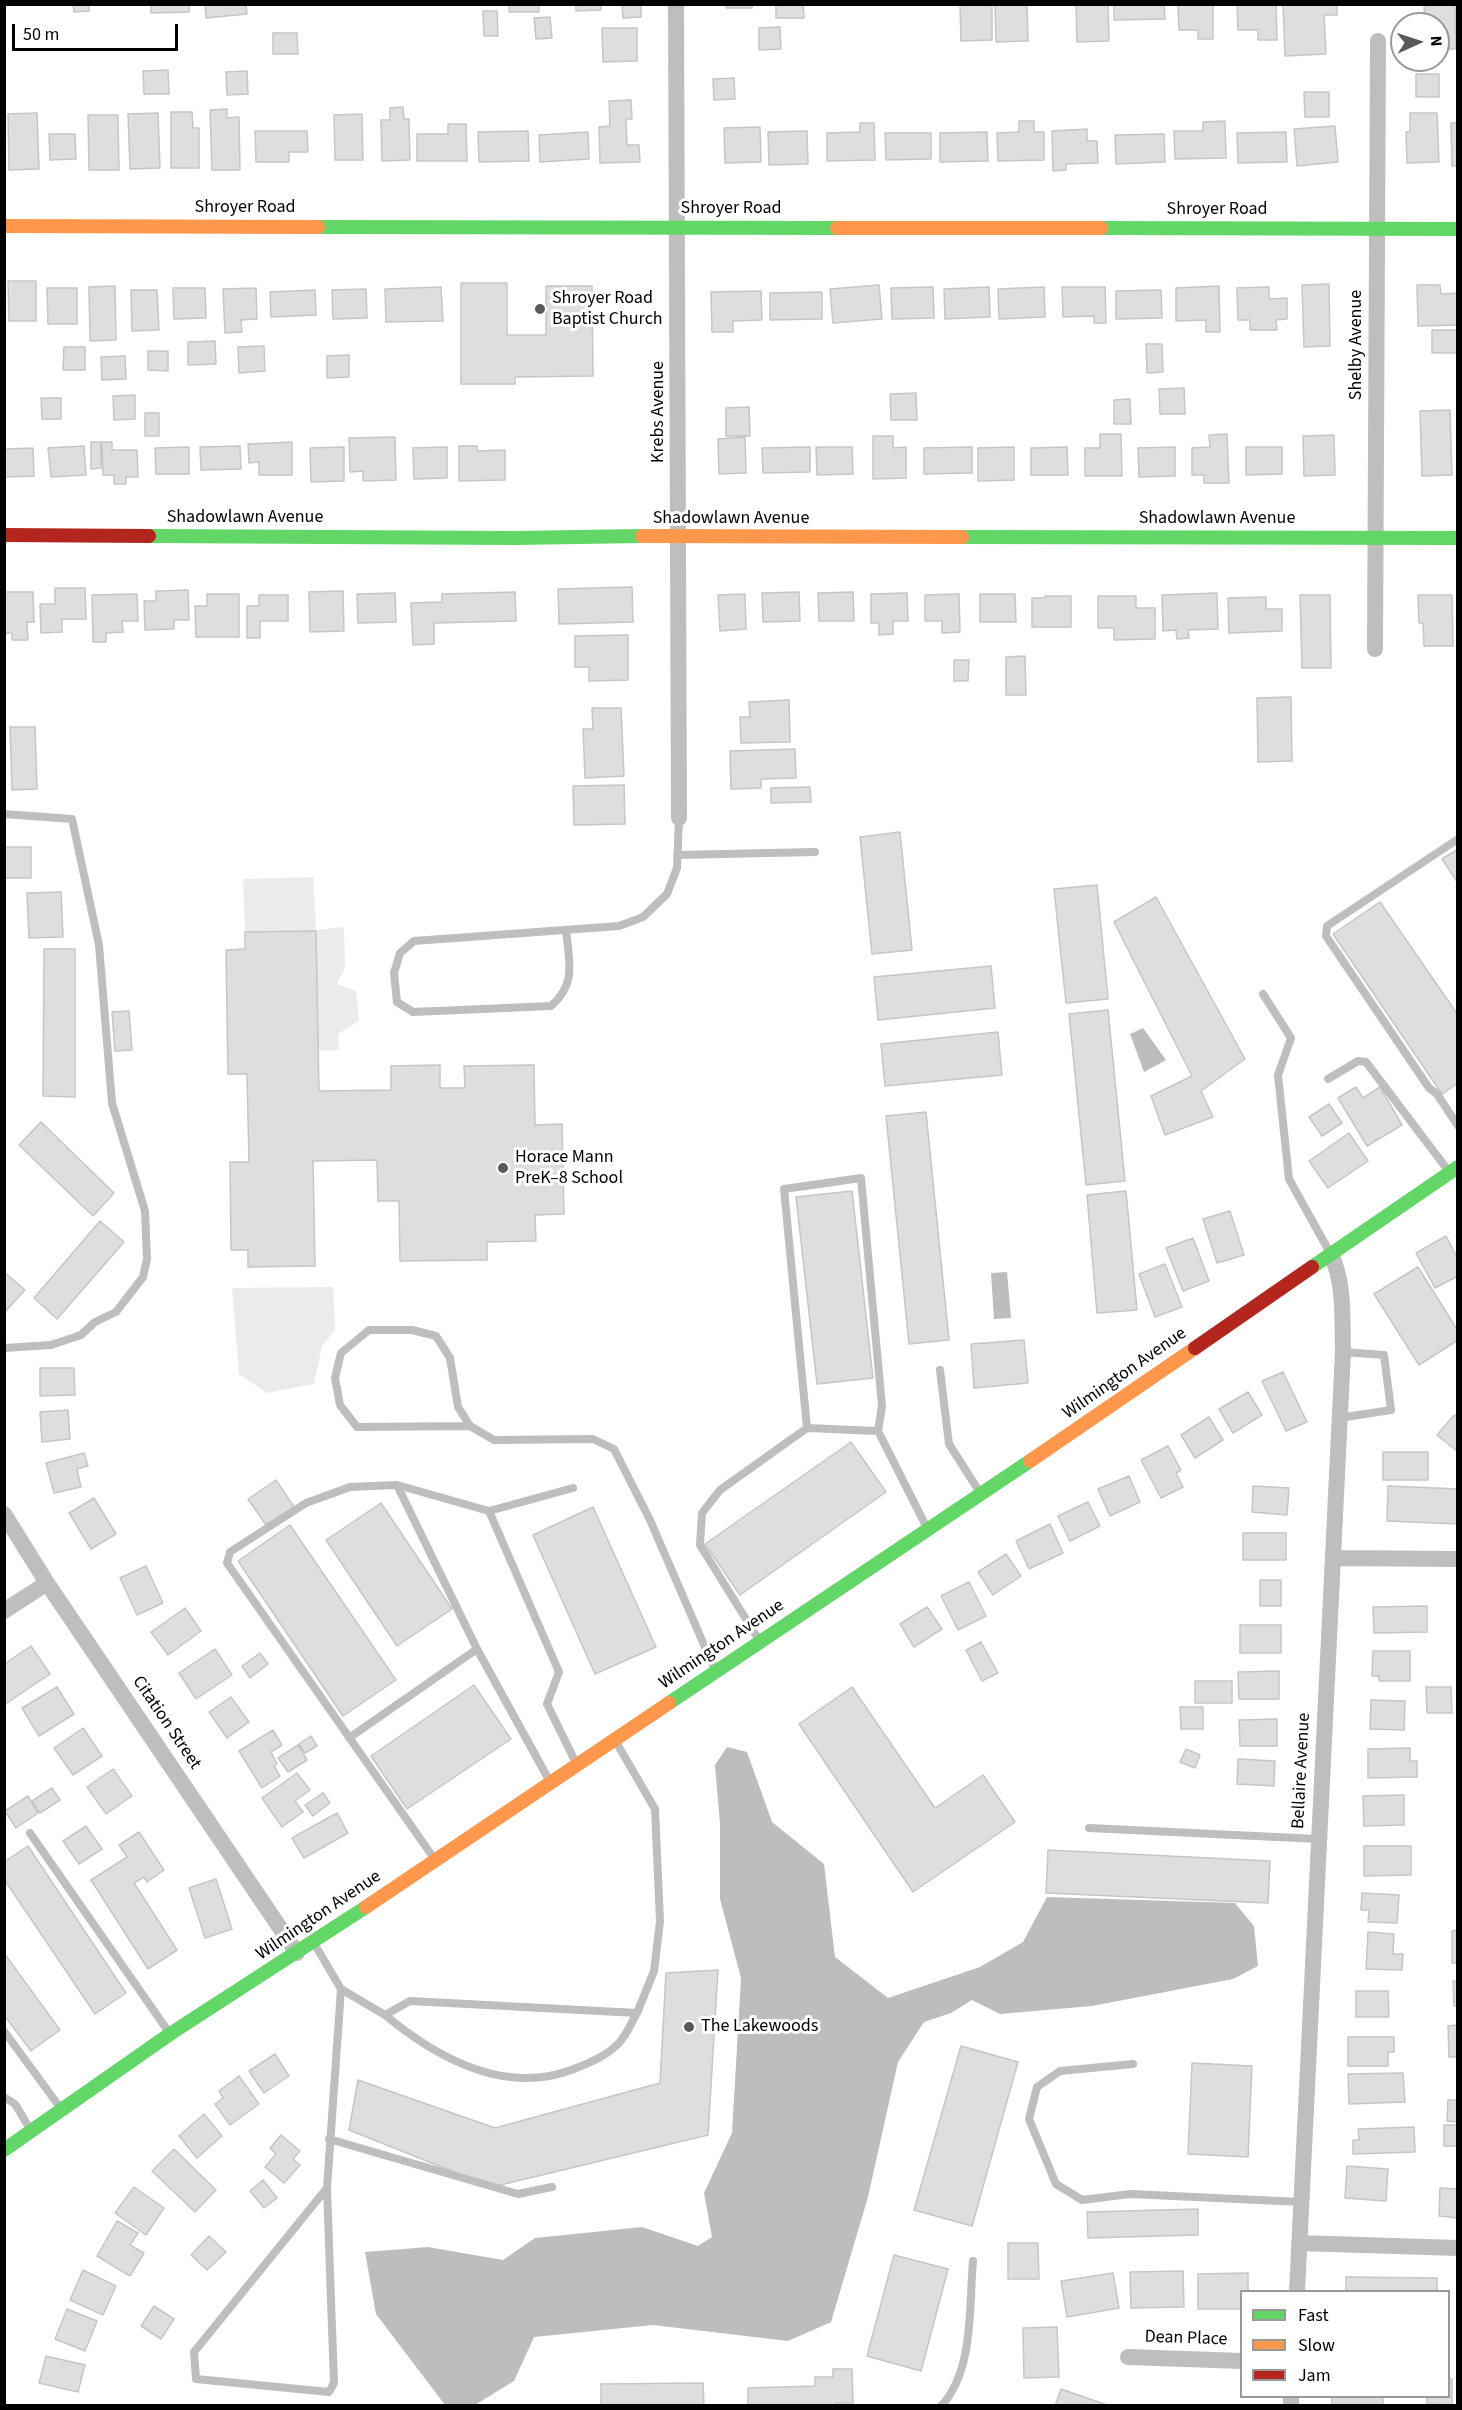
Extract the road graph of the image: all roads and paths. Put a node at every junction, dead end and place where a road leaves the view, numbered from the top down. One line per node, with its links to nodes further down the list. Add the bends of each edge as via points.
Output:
1 (676, 4): 4 (street, Krebs Avenue)
2 (1378, 41): 5 (street, Shelby Avenue)
3 (4, 226): 4 (main road, Shroyer Road)
4 (678, 227): 5 (main road, Shroyer Road); 8 (street, Krebs Avenue)
5 (1377, 228): 6 (main road, Shroyer Road); 9 (street, Shelby Avenue)
6 (1458, 229)
7 (4, 535): 8 (main road, Shadowlawn Avenue)
8 (679, 536): 9 (main road, Shadowlawn Avenue); 13 (street, Krebs Avenue)
9 (1375, 538): 10 (main road, Shadowlawn Avenue); 11 (street, Shelby Avenue)
10 (1458, 538)
11 (1375, 649)
12 (4, 814): 23 (lane, via 72,819 99,945 112,1103 145,1211 147,1259 143,1277 116,1312 95,1322 81,1335 51,1345)
13 (679, 819): 16 (lane)
14 (1458, 839): 20 (lane, via 1327,926 1326,936)
15 (815, 852): 16 (lane)
16 (677, 855): 17 (lane, via 677,868 667,894 643,917 619,926)
17 (566, 930): 17 (lane, via 414,941 400,953 394,973 397,1002 413,1012 551,1006 564,995 570,973)
18 (1263, 994): 22 (lane, via 1291,1038 1278,1075 1289,1179)
19 (1328, 1079): 21 (lane, via 1358,1061 1366,1062)
20 (1458, 1126)
21 (1454, 1169): 22 (main road, Wilmington Avenue)
22 (1330, 1254): 24 (street, Bellaire Avenue, via 1338,1269 1342,1295); 32 (main road, Wilmington Avenue)
23 (4, 1348)
24 (1343, 1352): 26 (street, Bellaire Avenue); 26 (lane, via 1384,1355 1391,1410)
25 (940, 1370): 32 (lane, via 949,1444)
26 (1339, 1418): 36 (street, Bellaire Avenue)
27 (470, 1426): 27 (lane, via 458,1407 450,1358 436,1336 412,1330 369,1330 341,1353 335,1378 340,1405 357,1427); 42 (lane, via 494,1440 593,1439 614,1449 650,1520)
28 (807, 1428): 29 (lane); 29 (lane, via 784,1189 861,1179 882,1406); 40 (lane, via 720,1490 702,1513 700,1545)
29 (878, 1431): 35 (lane)
30 (397, 1485): 33 (lane); 41 (lane); 43 (lane, via 350,1487 306,1503 230,1552 227,1563)
31 (573, 1488): 33 (lane)
32 (981, 1494): 35 (main road, Wilmington Avenue)
33 (489, 1511): 45 (lane, via 559,1672 547,1704)
34 (4, 1514): 38 (street, Citation Street)
35 (928, 1529): 40 (main road, Wilmington Avenue)
36 (1333, 1558): 37 (street); 49 (street, Bellaire Avenue)
37 (1458, 1559)
38 (47, 1583): 39 (street); 52 (street, Citation Street)
39 (4, 1611)
40 (760, 1641): 42 (main road, Wilmington Avenue)
41 (477, 1649): 43 (lane); 46 (lane)
42 (716, 1671): 44 (main road, Wilmington Avenue)
43 (349, 1738): 50 (lane)
44 (614, 1739): 45 (main road, Wilmington Avenue); 54 (lane, via 655,1809 660,1921 654,1971)
45 (577, 1764): 46 (main road, Wilmington Avenue)
46 (550, 1782): 50 (main road, Wilmington Avenue)
47 (1089, 1828): 49 (lane)
48 (30, 1833): 57 (lane)
49 (1318, 1839): 66 (street, Bellaire Avenue)
50 (435, 1860): 51 (main road, Wilmington Avenue)
51 (314, 1942): 52 (main road, Wilmington Avenue); 53 (lane)
52 (297, 1953): 57 (main road, Wilmington Avenue)
53 (341, 1989): 55 (lane); 62 (lane)
54 (638, 2013): 55 (lane, via 410,2001); 55 (lane, via 618,2044 593,2062 561,2074 529,2079 490,2074 450,2060 414,2039)
55 (385, 2015)
56 (4, 2031): 60 (lane)
57 (170, 2034): 60 (main road, Wilmington Avenue)
58 (1133, 2064): 66 (lane, via 1060,2071 1037,2087 1029,2119 1056,2184 1082,2200 1130,2194)
59 (4, 2097): 61 (lane, via 15,2104)
60 (62, 2110): 61 (main road, Wilmington Avenue)
61 (32, 2132): 63 (main road, Wilmington Avenue)
62 (329, 2139): 64 (lane, via 518,2194); 65 (lane)
63 (4, 2150)
64 (552, 2187)
65 (327, 2188): 65 (lane, via 334,2383 329,2392 196,2379 194,2352)
66 (1301, 2202): 67 (street, Bellaire Avenue)
67 (1299, 2243): 68 (street); 70 (street, Bellaire Avenue)
68 (1458, 2248)
69 (973, 2261): 73 (lane, via 965,2363)
70 (1297, 2290)
71 (1128, 2357): 72 (street, Dean Place)
72 (1240, 2361)
73 (941, 2406)

